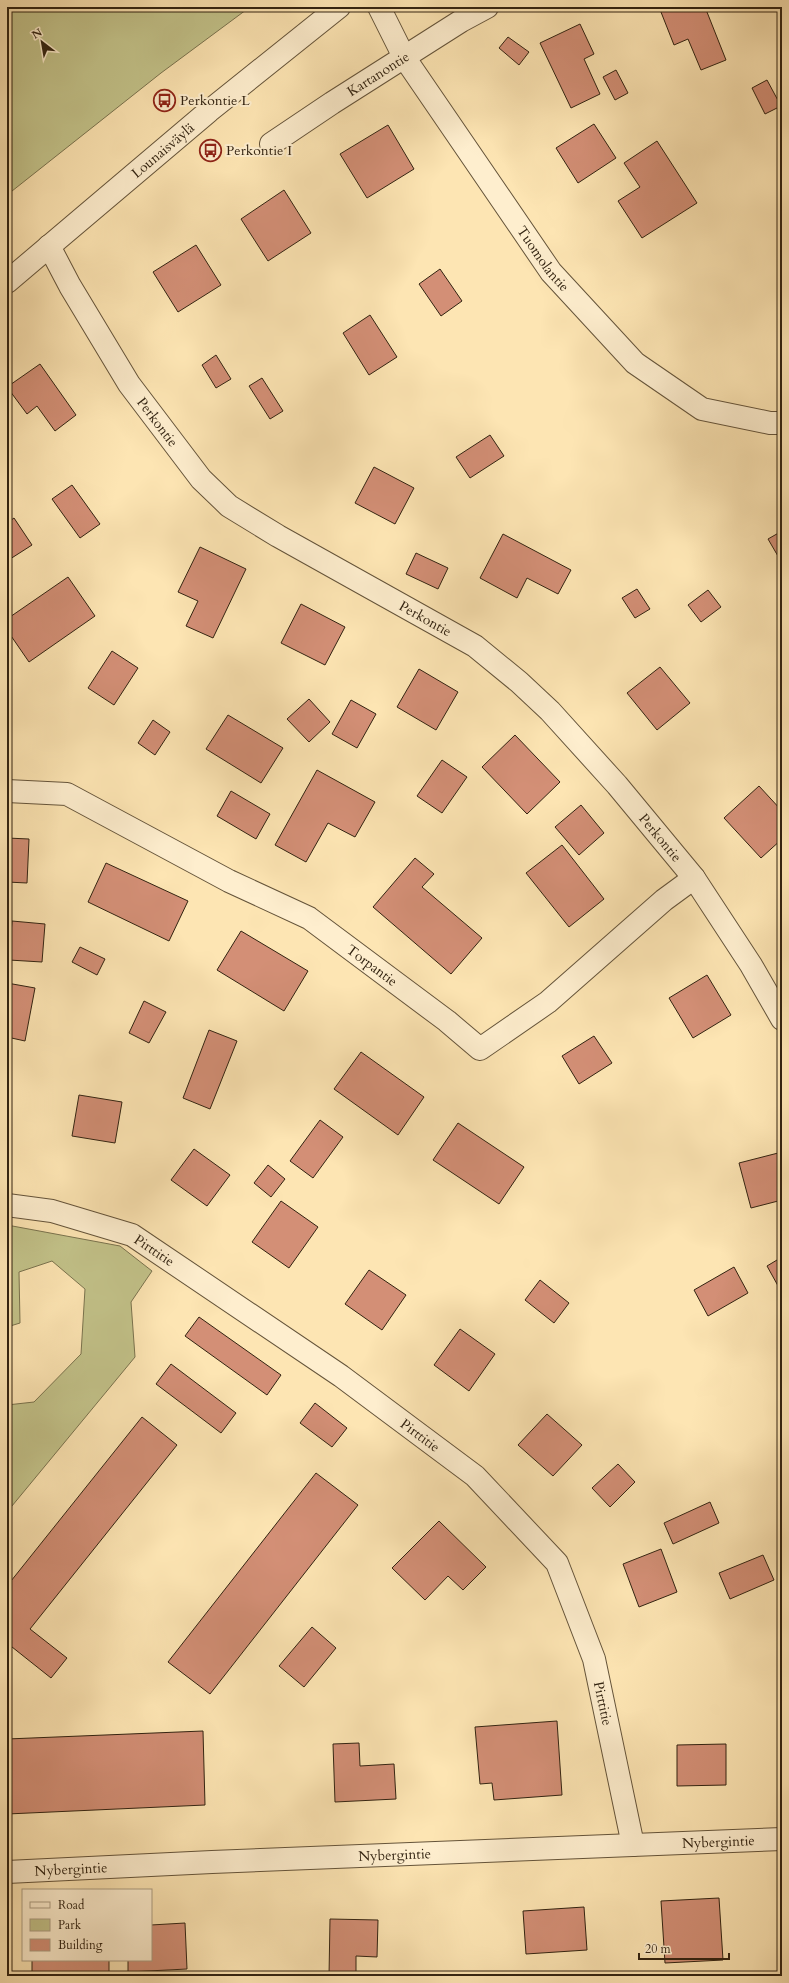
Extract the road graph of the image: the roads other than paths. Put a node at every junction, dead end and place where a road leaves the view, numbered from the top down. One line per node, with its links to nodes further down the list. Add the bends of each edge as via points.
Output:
1 (339, 7): 6 (street, Lounaisväylä, via 209,111)
2 (379, 7): 4 (street, Tuomolantie)
3 (487, 7): 4 (street, Kartanontie)
4 (404, 57): 5 (street, Kartanontie); 8 (street, Tuomolantie, via 551,272 635,362 702,409 770,423)
5 (271, 144)
6 (49, 246): 7 (street, Lounaisväylä); 10 (street, Perkontie, via 129,384 201,479 229,506 278,536 475,646 550,711 617,785)
7 (7, 282)
8 (782, 423)
9 (7, 792): 10 (street, Torpantie, via 66,794 229,881 308,918 447,1021 480,1049 548,1002 664,900)
10 (694, 878): 11 (street, Perkontie, via 751,965)
11 (782, 1019)
12 (7, 1204): 14 (street, Pirttitie, via 52,1211 132,1236 341,1376 475,1476 558,1563 594,1659)
13 (782, 1839): 14 (street, Nybergintie)
14 (633, 1845): 15 (street, Nybergintie)
15 (7, 1872)

